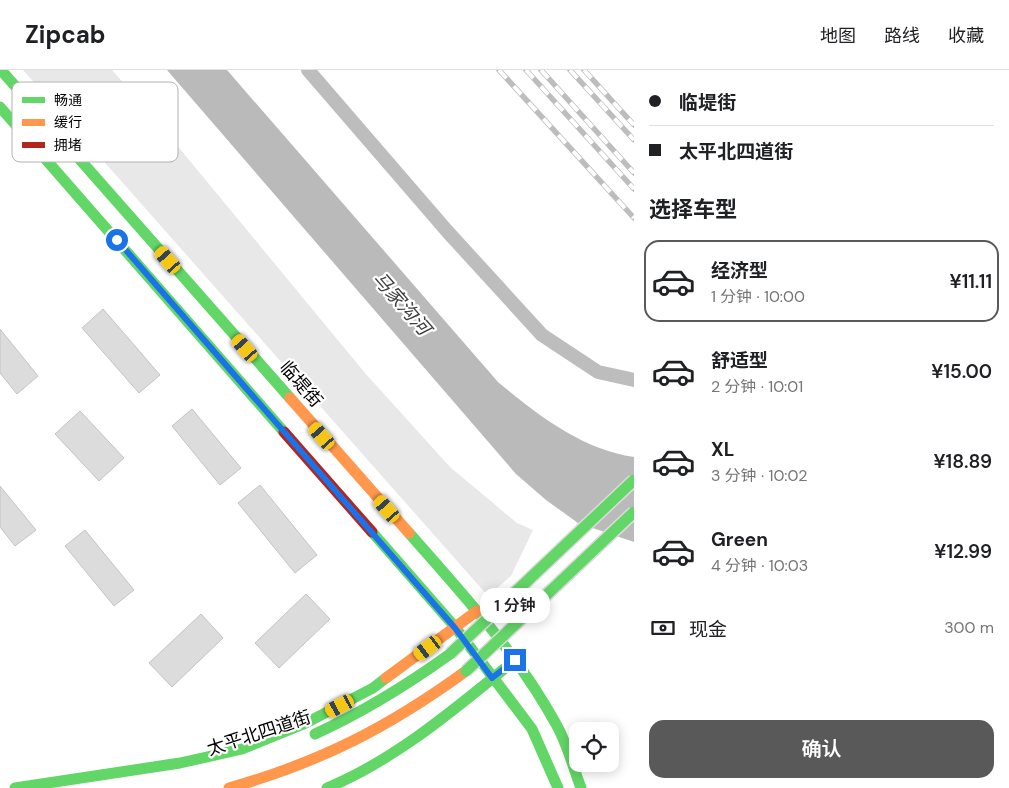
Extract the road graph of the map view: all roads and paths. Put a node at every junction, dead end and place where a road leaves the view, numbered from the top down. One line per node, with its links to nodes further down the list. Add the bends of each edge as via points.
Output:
1 (1, 70): 3 (street, 临堤街)
2 (308, 70): 8 (street, via 542,335 598,372)
3 (12, 83)
4 (0, 107): 5 (street)
5 (12, 121)
6 (48, 162): 12 (street)
7 (82, 162): 11 (street, 临堤街)
8 (634, 380)
9 (634, 480): 15 (street, 太平北四道街, bridge, via 450,654 352,717)
10 (634, 512): 21 (street, bridge, via 444,688 393,722 333,753 262,780)
11 (477, 611): 12 (street, 太平北四道街); 13 (street, 临堤街)
12 (455, 628): 14 (street); 20 (street, 太平北四道街, via 373,688 265,741 180,763)
13 (515, 660): 14 (street); 24 (street, 临堤街, via 557,725)
14 (492, 678): 22 (street, via 407,742); 23 (street, via 532,729)
15 (300, 740)
16 (253, 757): 17 (street, 太平北四道街)
17 (234, 762)
18 (196, 771): 19 (street, 太平北四道街)
19 (178, 775)
20 (15, 788)
21 (229, 788)
22 (327, 788)
23 (558, 788)
24 (581, 788)

